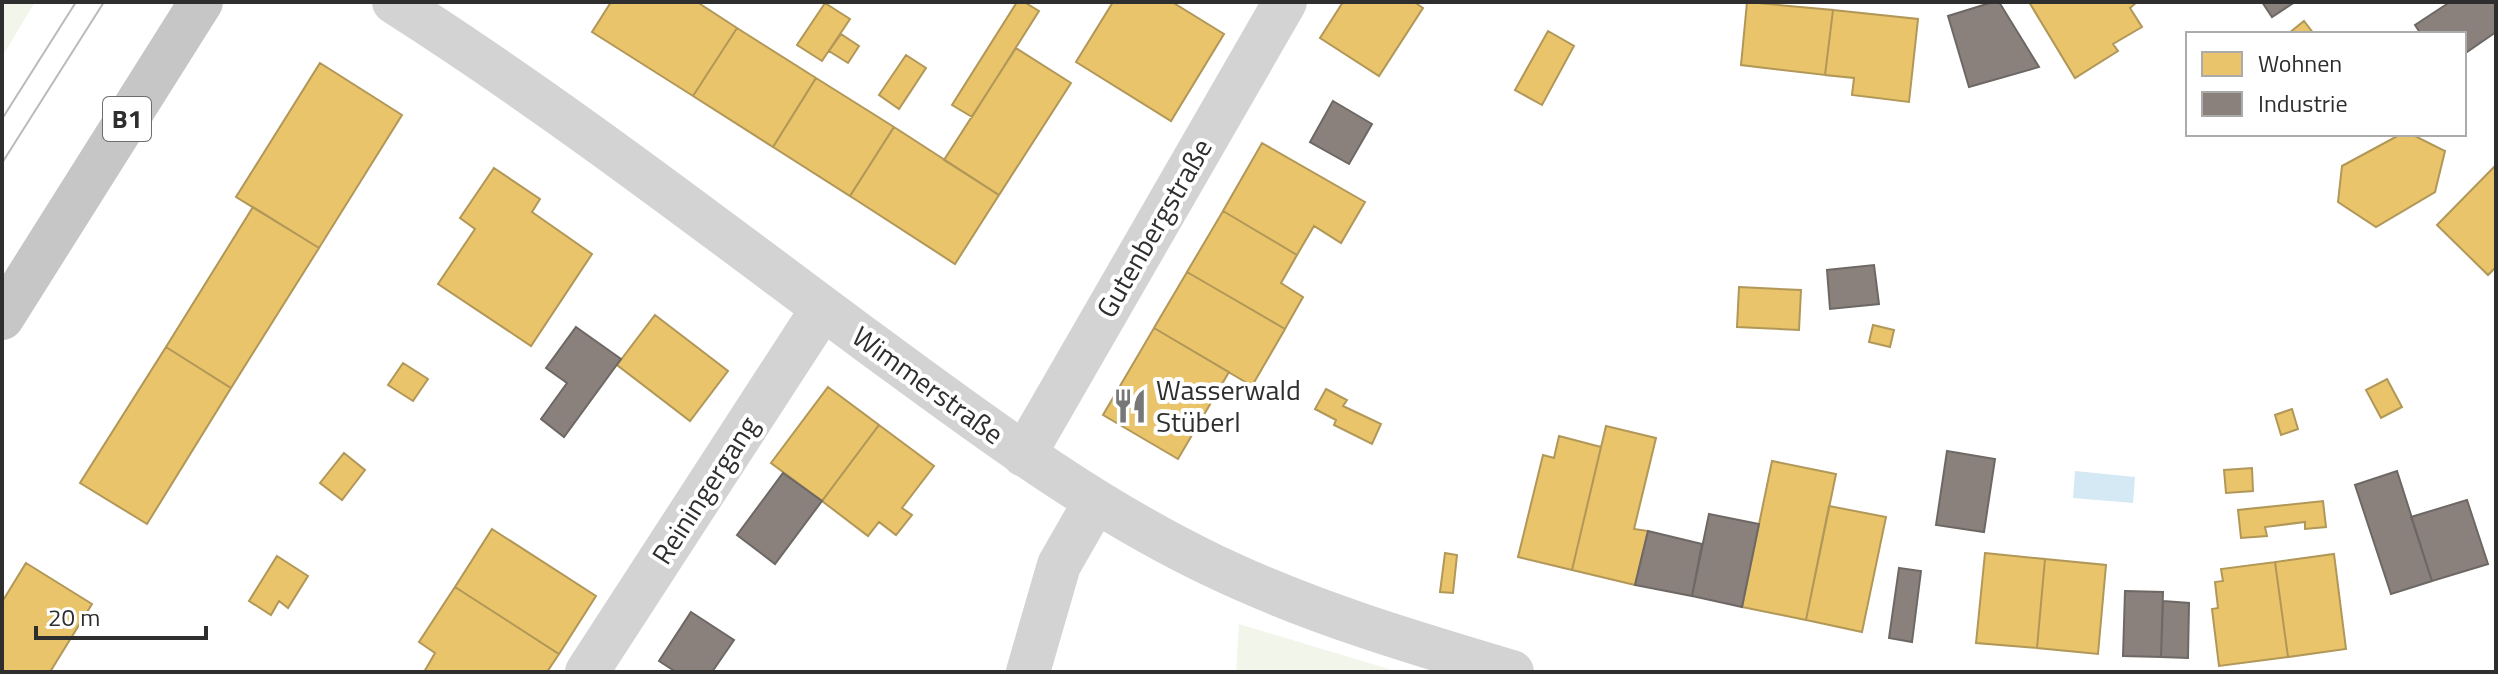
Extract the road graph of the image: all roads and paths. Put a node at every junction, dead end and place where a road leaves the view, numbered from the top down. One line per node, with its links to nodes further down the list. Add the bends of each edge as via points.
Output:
1 (201, 2): 5 (main road, B1)
2 (394, 2): 4 (street, Wimmerstraße)
3 (1285, 2): 6 (street, Gutenbergstraße)
4 (823, 308): 6 (street, Wimmerstraße); 8 (street, Reiningergang)
5 (2, 318)
6 (1024, 455): 7 (street, Wimmerstraße)
7 (1095, 502): 9 (street, via 1059,565); 10 (street, Wimmerstraße, via 1214,566 1363,628)
8 (587, 672)
9 (1028, 672)
10 (1512, 672)

